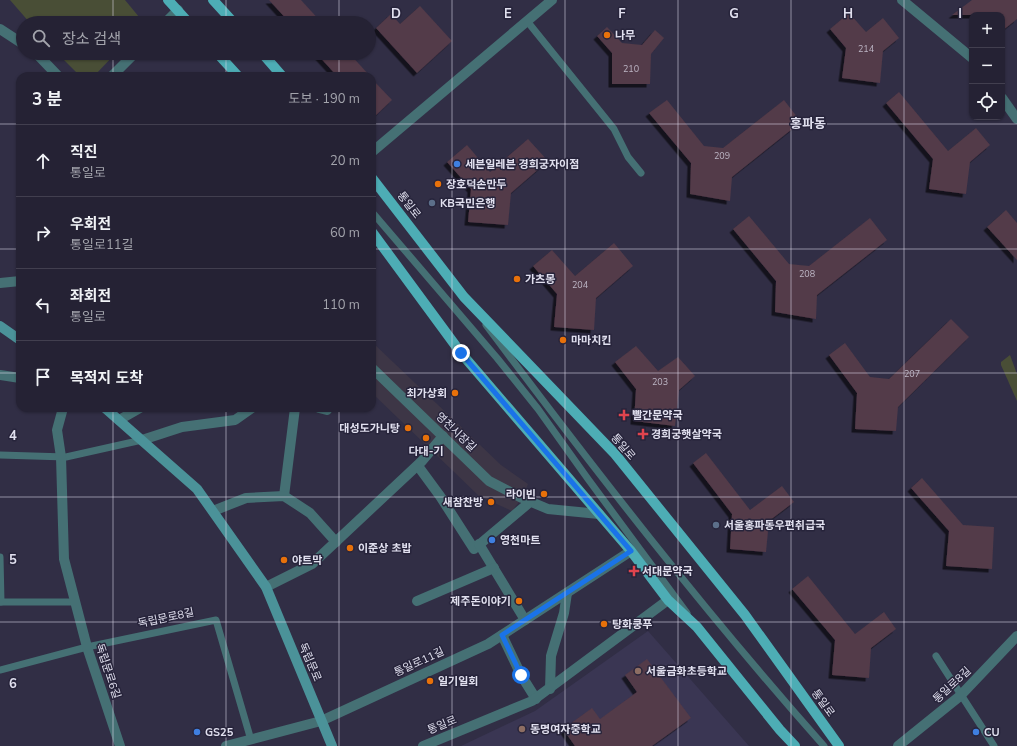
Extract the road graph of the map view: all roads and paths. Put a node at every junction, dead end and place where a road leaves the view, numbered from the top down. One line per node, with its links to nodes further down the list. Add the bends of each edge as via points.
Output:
1 (168, 0): 5 (main road)
2 (213, 0): 8 (main road)
3 (552, 0): 9 (street)
4 (902, 0): 12 (street)
5 (178, 10): 6 (street); 7 (main road)
6 (172, 16)
7 (183, 16)
8 (228, 16)
9 (527, 21): 23 (street); 24 (lane, via 614,129 628,157)
10 (0, 29): 11 (street)
11 (16, 39)
12 (969, 56)
13 (43, 60): 17 (street)
14 (128, 60): 18 (street)
15 (223, 60): 19 (main road)
16 (268, 60): 20 (main road)
17 (54, 72)
18 (116, 72)
19 (234, 72)
20 (279, 72)
21 (1005, 102): 22 (street)
22 (1017, 119)
23 (376, 149)
24 (641, 173)
25 (376, 183): 30 (main road, 통일로)
26 (376, 217): 63 (lane, via 538,409)
27 (376, 237): 50 (main road, via 461,353)
28 (16, 281): 29 (street)
29 (0, 283)
30 (464, 297): 79 (lane, via 567,433 710,614); 80 (main road, 통일로, via 615,454 745,615)
31 (0, 326): 32 (main road)
32 (16, 337)
33 (376, 372): 42 (street, 영천시장길)
34 (0, 375): 35 (street)
35 (16, 377)
36 (62, 412): 45 (street, 독립문로6길, via 57,430)
37 (110, 412): 41 (main road, 독립문로)
38 (133, 412): 41 (street)
39 (246, 412): 43 (street, via 235,420 182,427)
40 (294, 412): 47 (street)
41 (119, 420): 43 (main road, 독립문로)
42 (443, 436): 46 (street); 48 (street, 영천시장길, via 490,481)
43 (142, 440): 45 (lane); 49 (main road, 독립문로, via 197,489)
44 (0, 455): 45 (lane)
45 (61, 456): 61 (street, 독립문로6길, via 64,559)
46 (418, 466): 51 (street); 52 (street, via 474,549)
47 (284, 496): 49 (street, via 246,498); 51 (street, via 310,513)
48 (530, 502): 50 (street, 영천시장길, via 548,509); 52 (street)
49 (212, 511): 56 (main road, 독립문로)
50 (599, 514): 53 (main road)
51 (336, 542): 56 (street, via 312,564)
52 (480, 544): 55 (street)
53 (631, 551): 57 (street, 통일로11길); 58 (main road)
54 (0, 557): 60 (lane)
55 (494, 568): 59 (street); 62 (street)
56 (266, 587): 72 (main road, 독립문로)
57 (567, 593): 62 (street, 통일로11길); 69 (street, via 564,613 551,656)
58 (668, 600): 63 (main road); 69 (street, 통일로)
59 (417, 601)
60 (1, 602): 61 (lane)
61 (76, 602): 66 (street, 독립문로6길)
62 (525, 620): 64 (street, 통일로11길)
63 (697, 627): 78 (main road)
64 (502, 635): 71 (street); 72 (street, 통일로11길, via 488,644)
65 (1017, 636): 70 (street, 통일로8길)
66 (87, 646): 68 (lane, 독립문로8길); 73 (lane, 독립문로8길, via 216,620); 74 (street, 독립문로6길)
67 (936, 656): 70 (lane)
68 (0, 670)
69 (550, 689): 71 (street, 통일로)
70 (960, 696): 81 (street, 통일로8길); 82 (lane)
71 (536, 699): 77 (street, 통일로)
72 (321, 721): 73 (street); 76 (main road, 독립문로)
73 (251, 740): 75 (street)
74 (120, 746)
75 (226, 746)
76 (332, 746)
77 (423, 746)
78 (795, 746)
79 (824, 746)
80 (839, 746)
81 (898, 746)
82 (994, 746)

